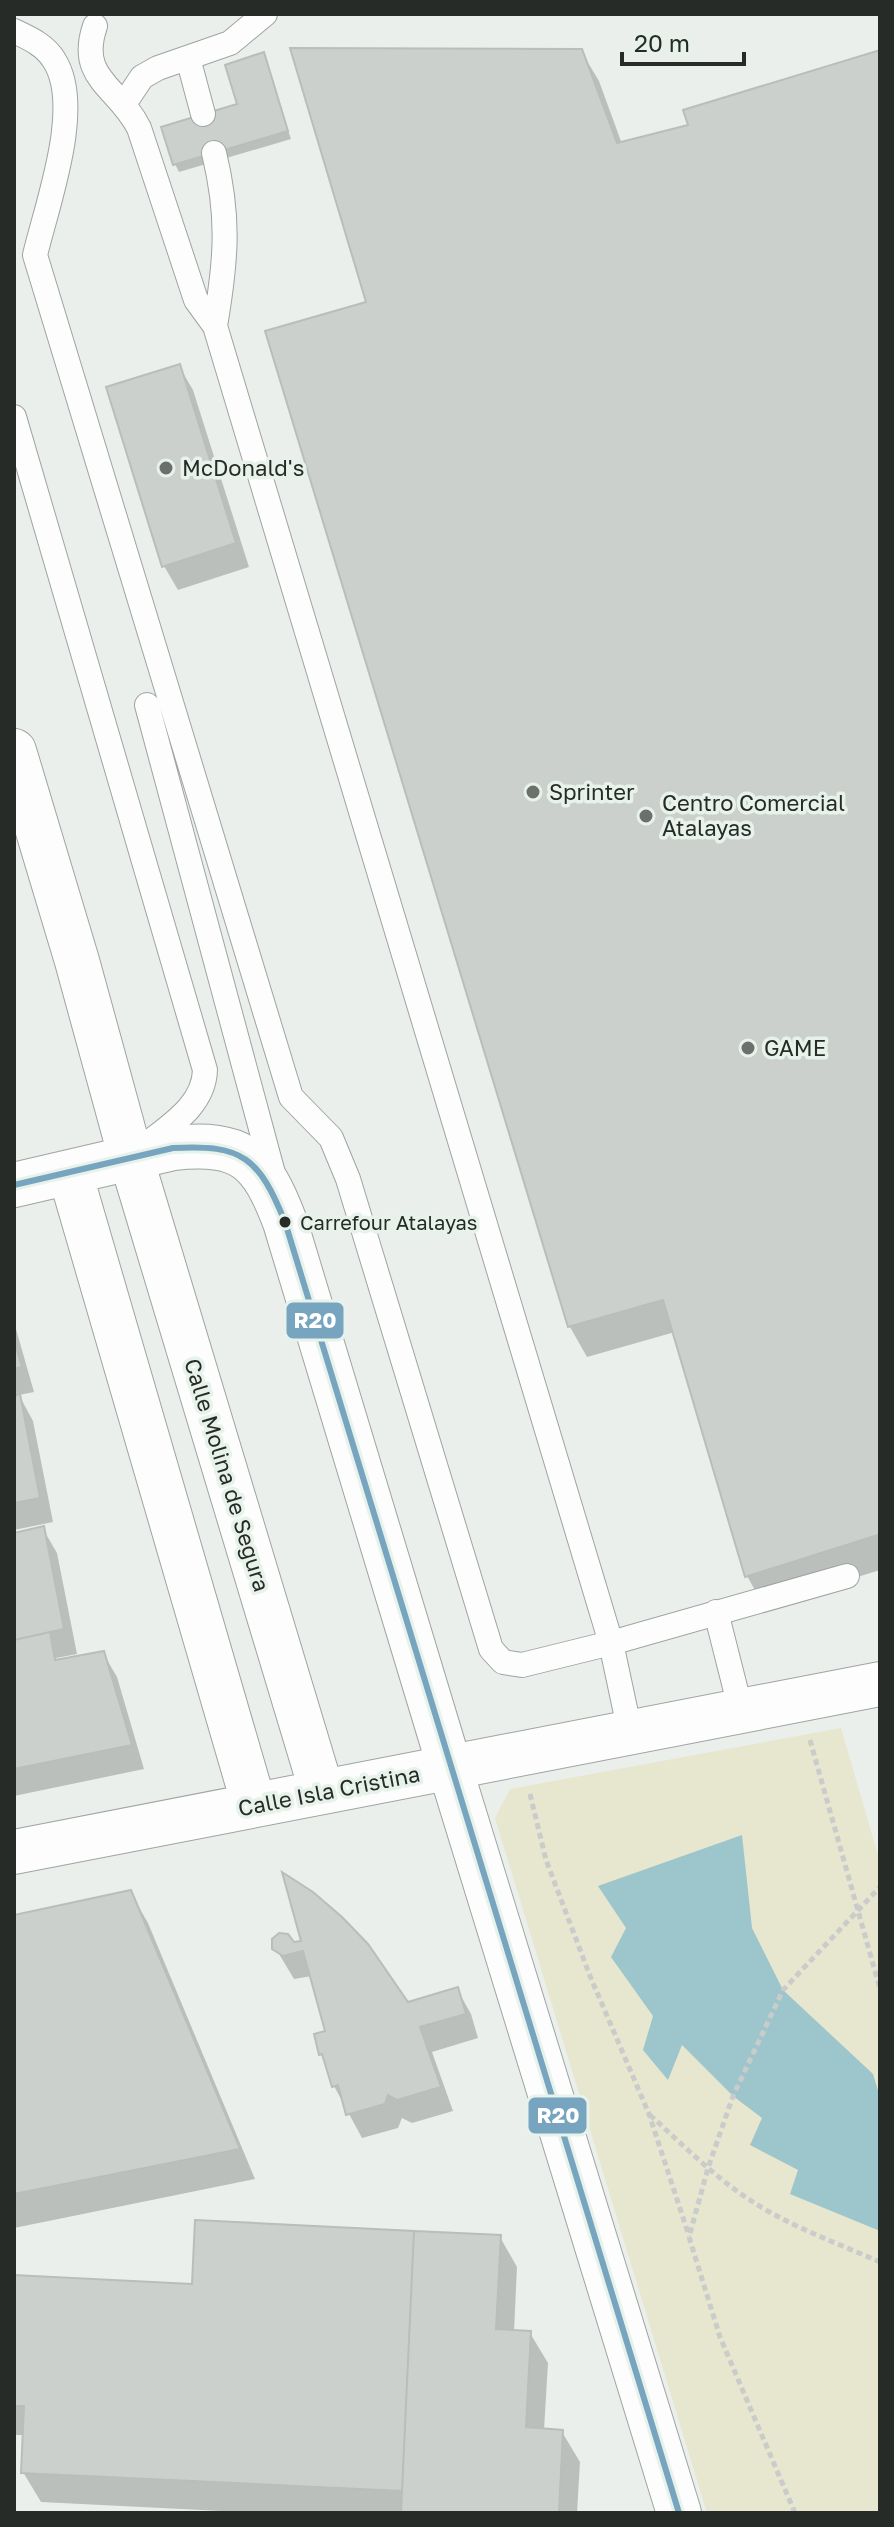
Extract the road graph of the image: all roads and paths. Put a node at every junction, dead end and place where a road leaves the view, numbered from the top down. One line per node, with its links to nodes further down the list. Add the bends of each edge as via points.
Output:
1 (265, 14): 4 (lane, via 230,43)
2 (95, 26): 5 (lane, via 92,67)
3 (14, 31): 18 (lane, via 53,57 65,93 64,137 35,255 291,1097 331,1138 348,1179 491,1649 503,1662 522,1665)
4 (188, 58): 5 (lane, via 142,77); 6 (lane)
5 (124, 104): 8 (lane, via 139,128 196,300)
6 (203, 114)
7 (214, 153): 8 (lane, via 226,219)
8 (215, 326): 18 (lane)
9 (14, 417): 12 (lane, via 205,1070 194,1104)
10 (147, 705): 15 (lane)
11 (14, 751): 12 (street, Calle Molina de Segura)
12 (131, 1158): 13 (street); 15 (street, via 193,1146 229,1150 245,1157 272,1187); 25 (street, Calle Molina de Segura)
13 (70, 1173): 14 (street); 26 (street)
14 (14, 1185)
15 (285, 1222): 24 (street)
16 (847, 1576): 17 (lane)
17 (716, 1612): 18 (lane); 21 (lane)
18 (611, 1643): 22 (lane)
19 (880, 1684): 20 (street, Calle Isla Cristina)
20 (799, 1699): 21 (street, Calle Isla Cristina); 29 (path)
21 (741, 1711): 22 (street, Calle Isla Cristina)
22 (630, 1732): 23 (street, Calle Isla Cristina)
23 (521, 1754): 24 (street, Calle Isla Cristina); 31 (path, via 546,1860)
24 (450, 1768): 25 (street, Calle Isla Cristina); 35 (street)
25 (322, 1792): 26 (street, Calle Isla Cristina)
26 (254, 1805): 27 (street, Calle Isla Cristina)
27 (14, 1852)
28 (880, 1887): 29 (path)
29 (857, 1911): 30 (path); 32 (path, via 783,1990 733,2096)
30 (880, 1989)
31 (649, 2114): 32 (path); 33 (path)
32 (708, 2168): 33 (path); 34 (path, via 751,2201)
33 (689, 2237): 36 (path, via 720,2337)
34 (880, 2262)
35 (679, 2513)
36 (795, 2513)

